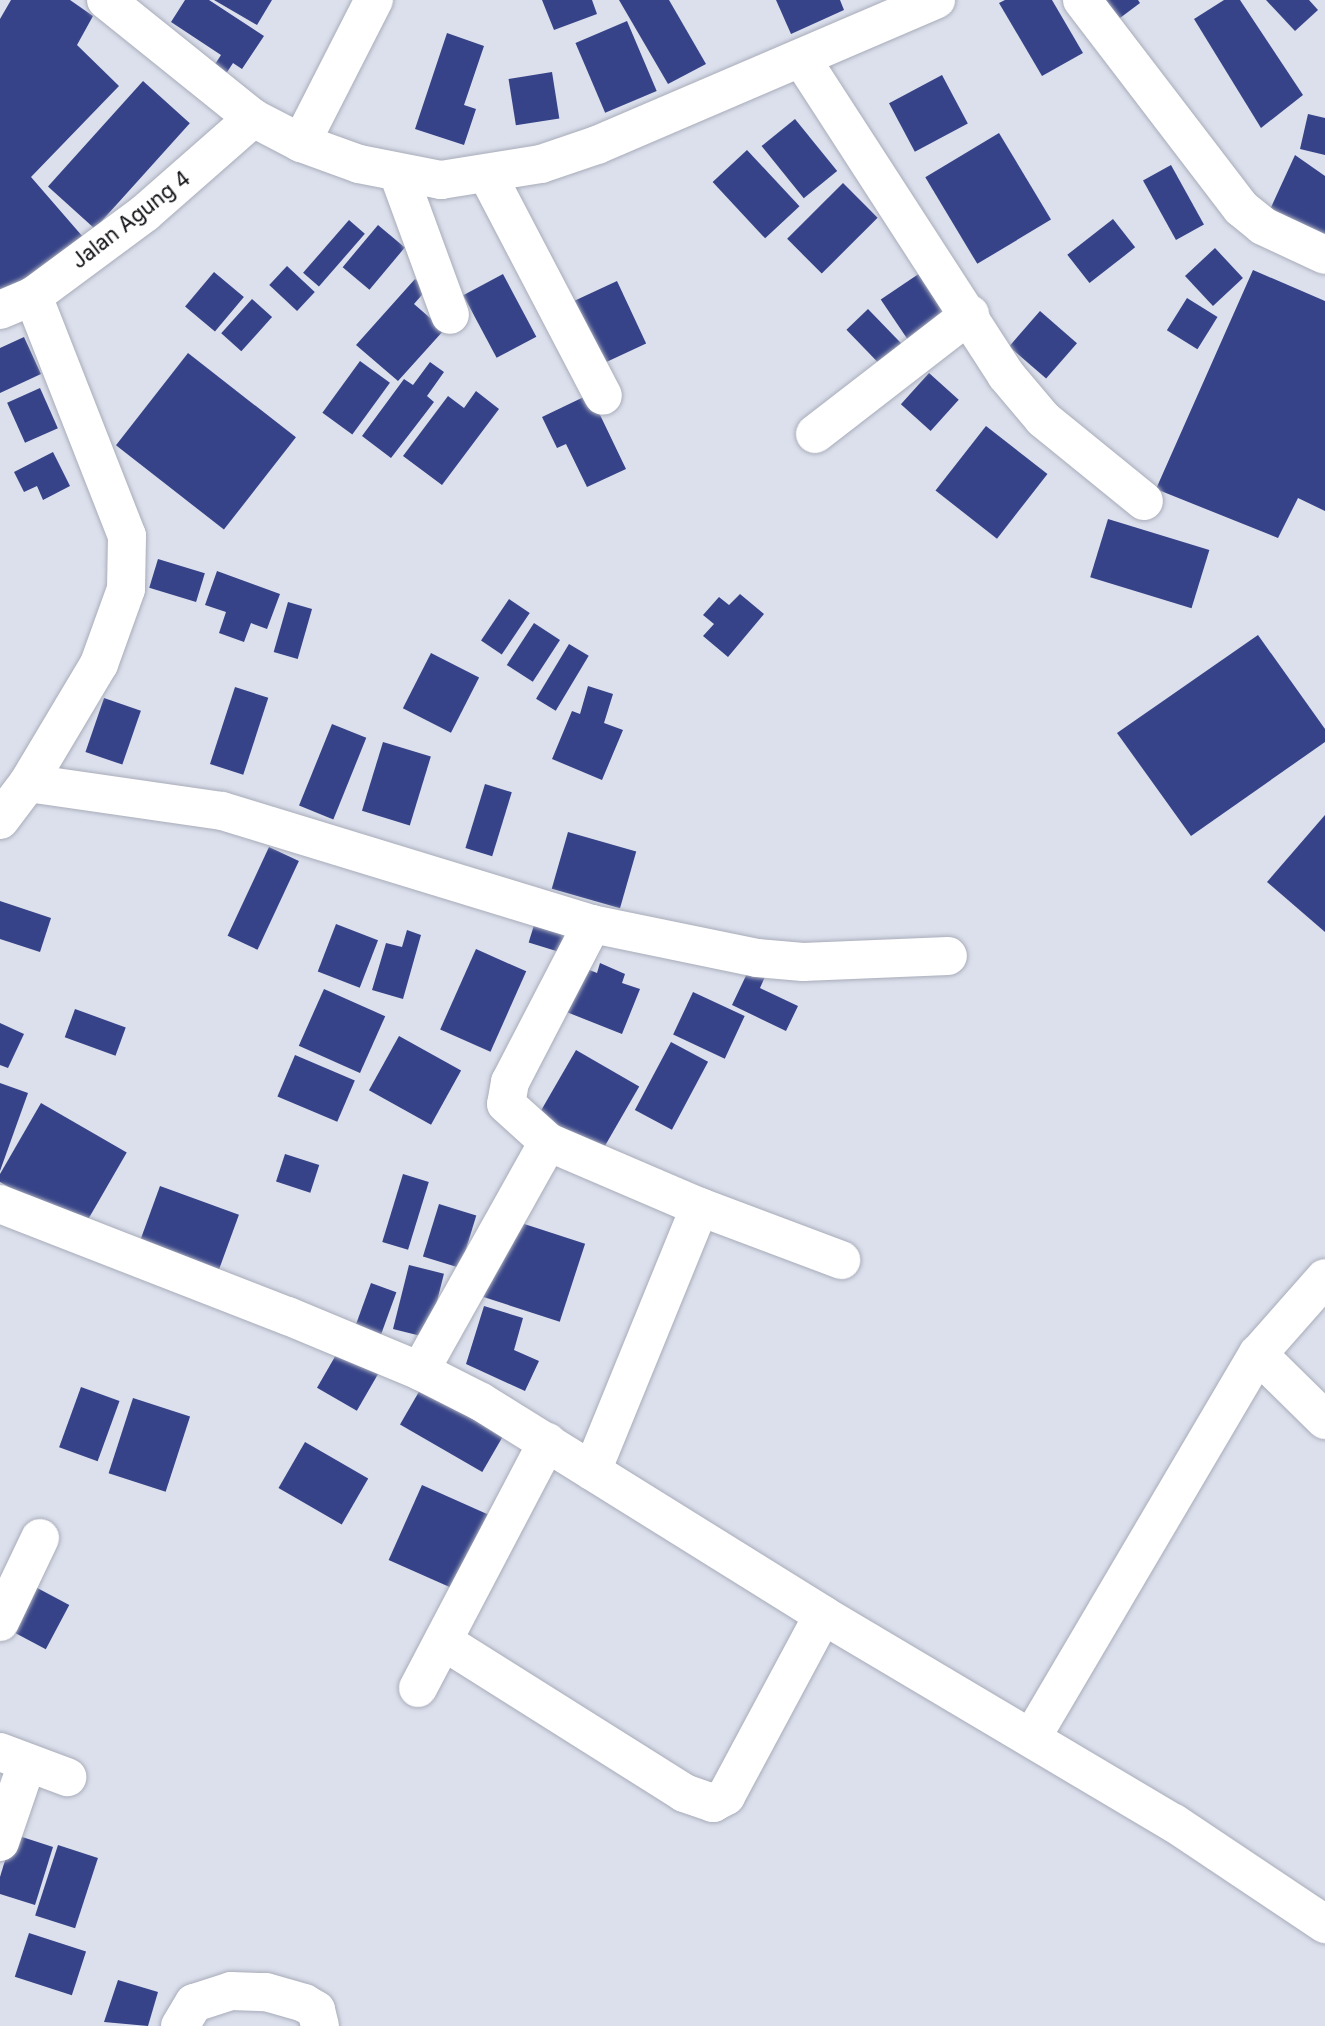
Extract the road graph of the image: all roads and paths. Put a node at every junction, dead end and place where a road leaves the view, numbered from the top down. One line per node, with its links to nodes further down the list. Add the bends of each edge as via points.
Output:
1 (106, 0): 6 (street)
2 (374, 0): 7 (street)
3 (1082, 0): 10 (street, via 1241,208 1263,226)
4 (912, 4): 5 (street)
5 (803, 61): 9 (street, via 597,145 541,164); 12 (street)
6 (253, 118): 7 (street); 11 (street, Jalan Agung 4, via 145,213)
7 (301, 143): 8 (street)
8 (398, 173): 9 (street, via 441,180); 13 (street)
9 (487, 174): 14 (street)
10 (1325, 255)
11 (17, 303): 17 (street, via 127,536 126,589 111,635 99,664)
12 (970, 314): 15 (street); 16 (street, via 1006,375 1042,419)
13 (450, 315)
14 (603, 396)
15 (815, 434)
16 (1144, 501)
17 (28, 783): 18 (street); 19 (street, via 222,811)
18 (0, 820)
19 (592, 924): 20 (street, via 757,958 803,962); 21 (street, via 506,1095 512,1113)
20 (948, 956)
21 (548, 1142): 23 (street); 27 (street)
22 (0, 1204): 27 (street)
23 (700, 1207): 24 (street); 30 (street)
24 (841, 1260)
25 (1325, 1278): 26 (street)
26 (1258, 1354): 28 (street); 36 (street)
27 (420, 1371): 29 (street)
28 (1325, 1420)
29 (547, 1442): 30 (street); 34 (street)
30 (592, 1471): 32 (street)
31 (40, 1538): 33 (street)
32 (823, 1615): 34 (street, via 726,1797 713,1804 684,1793); 36 (street)
33 (0, 1622)
34 (443, 1641): 35 (street)
35 (418, 1688)
36 (1032, 1737): 40 (street)
37 (14, 1757): 38 (street); 39 (street)
38 (67, 1777)
39 (0, 1842)
40 (1325, 1924)
41 (180, 2026): 42 (street, via 194,2003 231,1991 266,1992 304,2003 316,2010)
42 (320, 2026)

